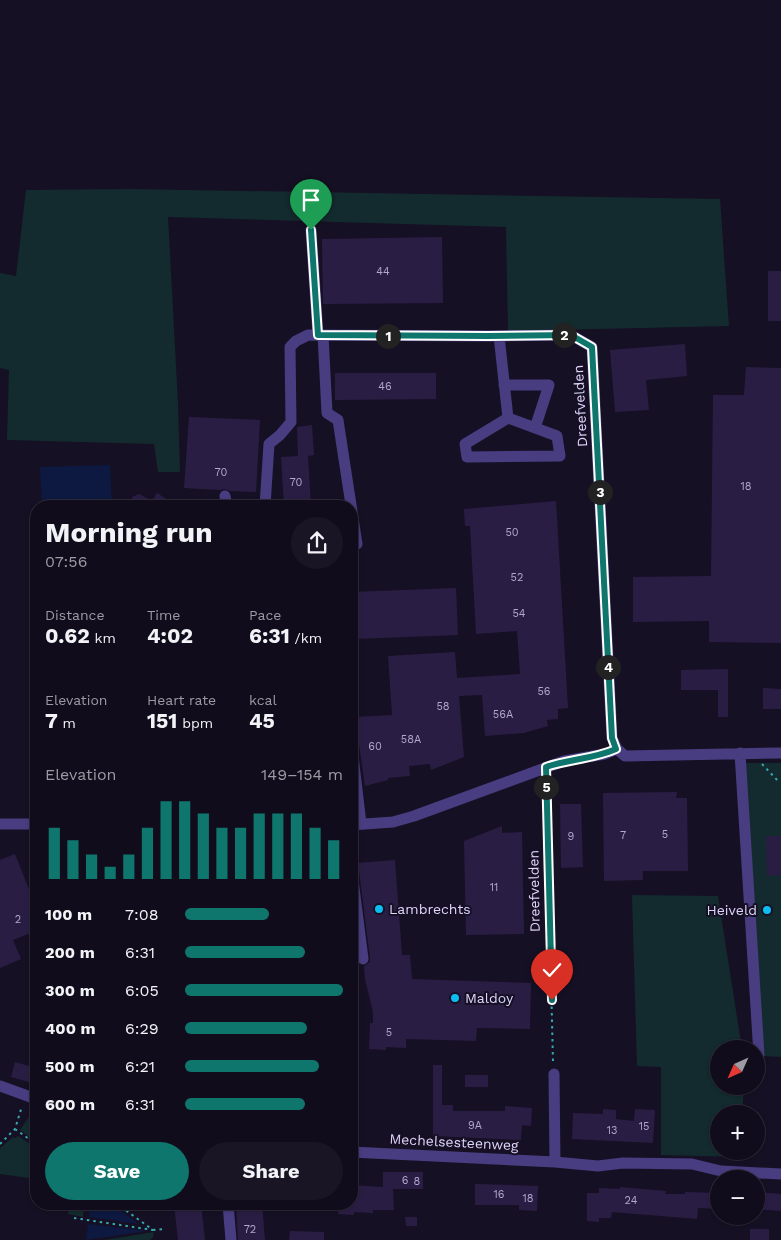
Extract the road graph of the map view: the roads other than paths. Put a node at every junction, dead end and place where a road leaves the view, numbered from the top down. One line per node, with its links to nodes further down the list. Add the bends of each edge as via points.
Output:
1 (311, 230): 2 (street)
2 (316, 335): 3 (street, Dreefvelden); 7 (street, via 296,341 290,347 291,422 269,444); 8 (street, via 327,413 338,420)
3 (499, 336): 4 (street); 9 (street, Dreefvelden, via 571,335 592,347 612,738)
4 (504, 385): 5 (street); 6 (street, via 549,385)
5 (508, 418): 6 (street); 6 (street, via 465,444 467,457 560,456 557,436)
6 (535, 428)
7 (265, 500)
8 (349, 500)
9 (616, 749): 10 (street, via 625,756); 14 (street, via 564,761 414,816 393,822)
10 (745, 753): 11 (street); 17 (street)
11 (781, 753)
12 (0, 824): 13 (street)
13 (30, 824)
14 (358, 824)
15 (358, 919): 16 (street)
16 (363, 959)
17 (758, 1040)
18 (554, 1074): 22 (street)
19 (0, 1086): 20 (street)
20 (30, 1097)
21 (358, 1152): 22 (street, Mechelsesteenweg)
22 (555, 1162): 23 (street, Mechelsesteenweg, via 598,1166 692,1164 721,1171)
23 (781, 1174)
24 (228, 1210): 25 (street)
25 (231, 1240)

